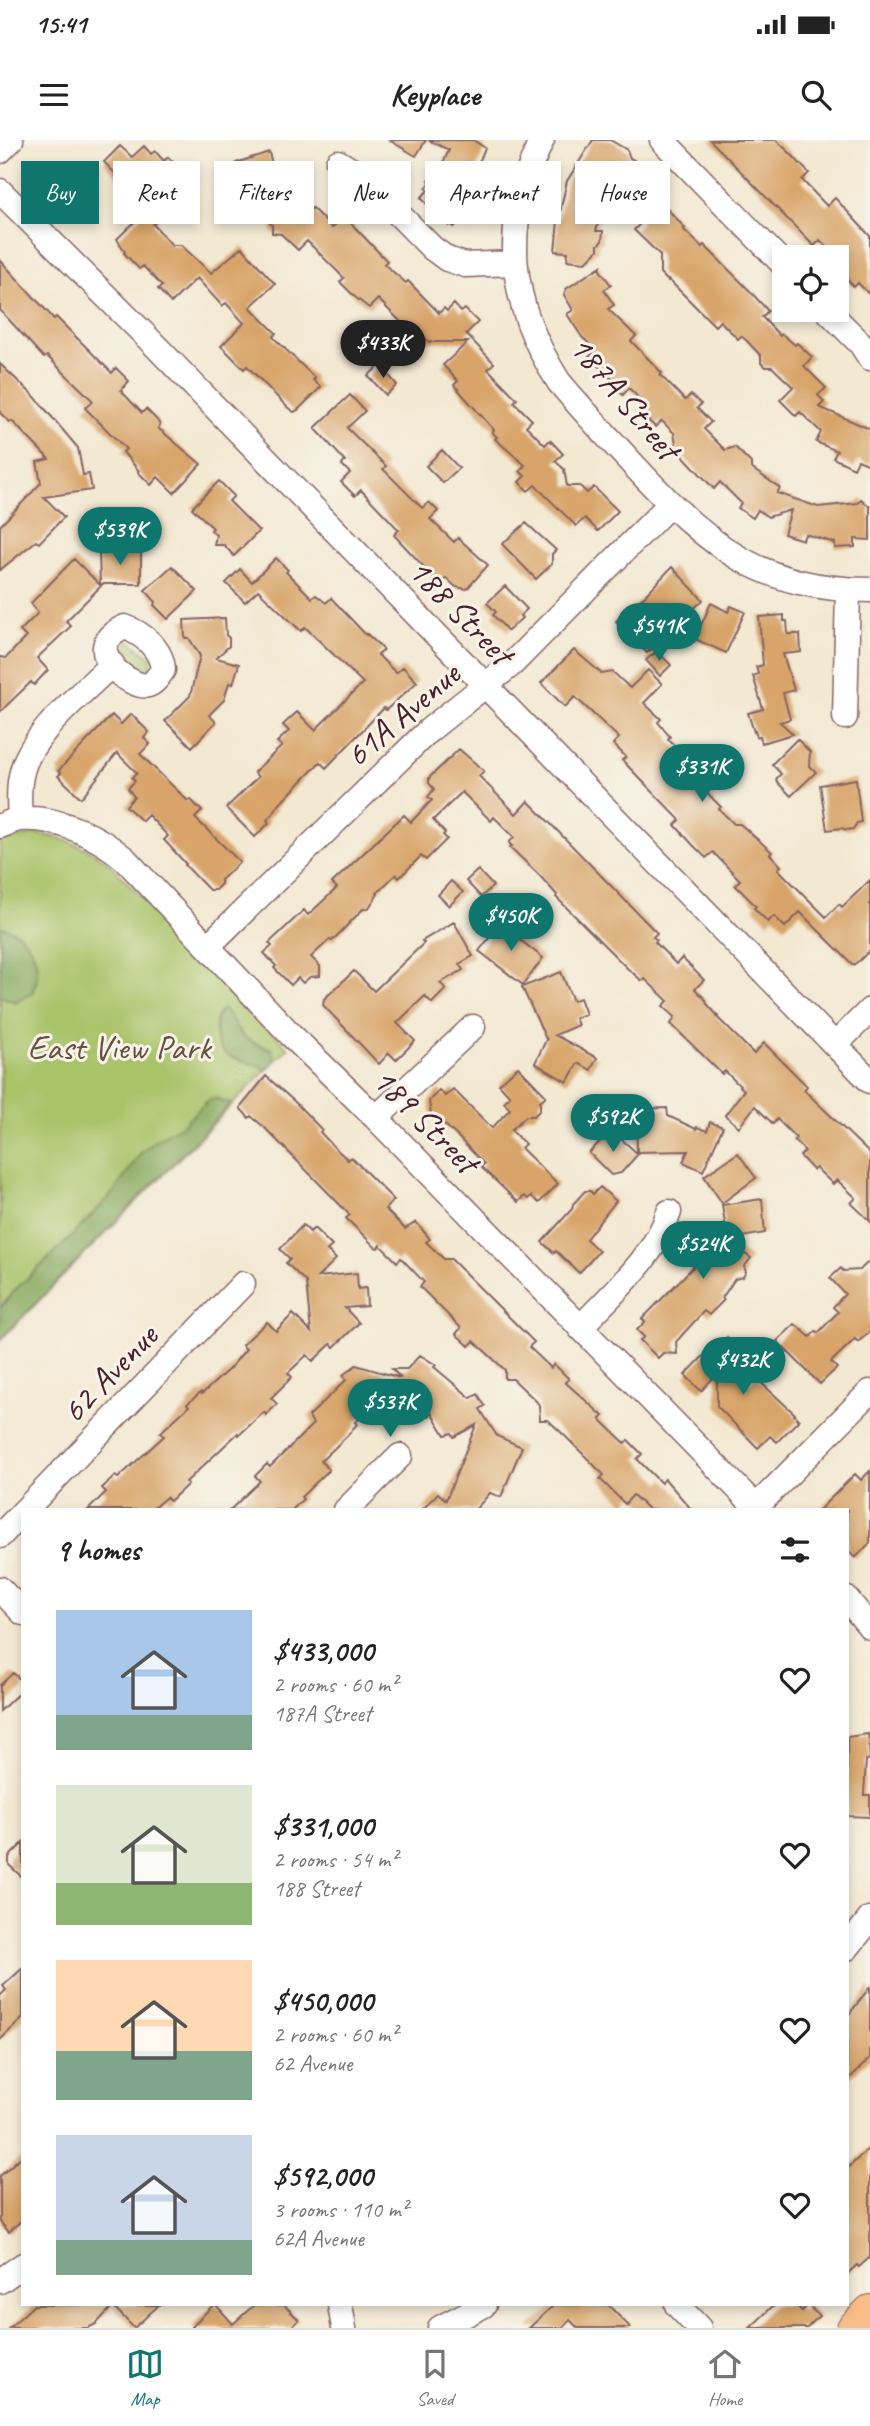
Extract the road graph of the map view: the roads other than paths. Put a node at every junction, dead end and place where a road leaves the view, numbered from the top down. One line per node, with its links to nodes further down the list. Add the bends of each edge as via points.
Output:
1 (11, 140): 4 (street)
2 (542, 140): 8 (street, 187A Street, via 521,199)
3 (663, 140): 7 (street)
4 (0, 151)
5 (0, 191): 14 (street, 188 Street)
6 (408, 224): 8 (street, via 447,259 465,265)
7 (772, 253)
8 (514, 263): 11 (street, 187A Street, via 527,317 552,372)
9 (839, 322): 10 (street)
10 (870, 358)
11 (670, 504): 12 (street, 187A Street, via 701,533 774,576); 14 (street, 61A Avenue)
12 (859, 590): 15 (street)
13 (112, 664): 16 (street, via 40,735 29,752)
14 (486, 686): 17 (street, 61A Avenue, via 428,731); 20 (street, 188 Street)
15 (845, 717)
16 (10, 822): 17 (street, 189 Street, via 52,822 107,844)
17 (208, 946): 22 (street, 189 Street)
18 (870, 1010): 20 (street)
19 (473, 1027): 22 (street)
20 (835, 1045): 21 (street, 188 Street)
21 (870, 1081)
22 (376, 1118): 25 (street, 189 Street)
23 (669, 1212): 25 (street, via 649,1252)
24 (243, 1283): 28 (street, 62 Avenue)
25 (580, 1328): 30 (street, 189 Street)
26 (870, 1392): 31 (street)
27 (400, 1456): 29 (street)
28 (27, 1508)
29 (348, 1508)
30 (757, 1508)
31 (759, 1508)
32 (21, 1514): 33 (street, 62 Avenue)
33 (0, 1536)
34 (0, 1589): 36 (street)
35 (849, 1602): 37 (street)
36 (21, 1611)
37 (870, 1627)
38 (870, 1919): 39 (street)
39 (849, 1945)
40 (21, 2266): 41 (street)
41 (0, 2281)
42 (340, 2306): 46 (street)
43 (482, 2306): 47 (street)
44 (678, 2306): 48 (street)
45 (870, 2311): 49 (main road)
46 (344, 2328)
47 (440, 2328)
48 (699, 2328)
49 (853, 2328)

